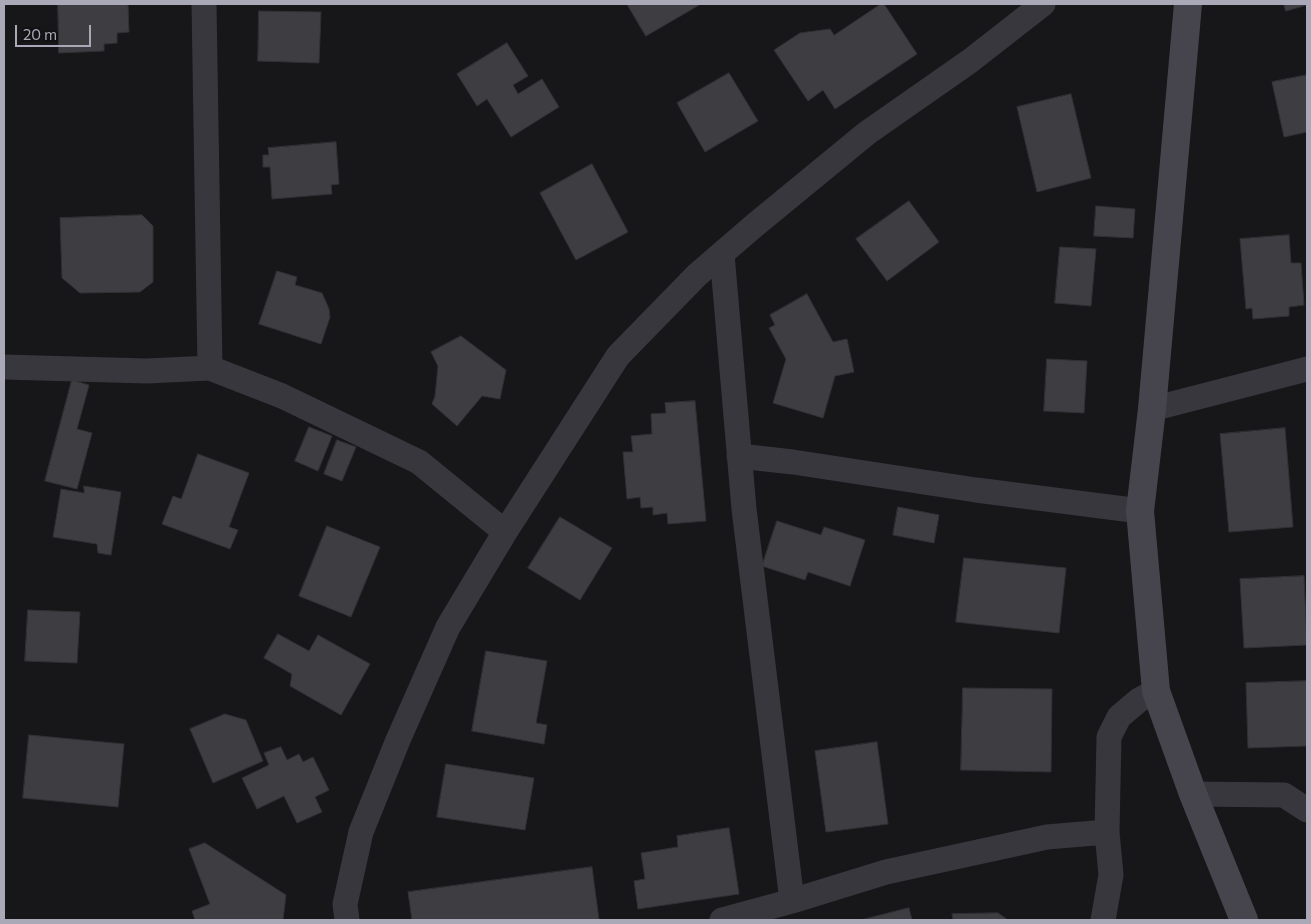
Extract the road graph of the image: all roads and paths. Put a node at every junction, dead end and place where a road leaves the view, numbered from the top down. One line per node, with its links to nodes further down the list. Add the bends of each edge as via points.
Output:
1 (204, 4): 6 (street)
2 (1043, 4): 4 (street, via 970,61 867,133)
3 (1188, 4): 8 (main road)
4 (722, 254): 9 (street); 11 (street, via 697,275 618,356)
5 (4, 367): 6 (street, via 147,371)
6 (210, 368): 11 (street, via 282,396 418,462)
7 (1307, 369): 8 (street)
8 (1152, 409): 10 (main road)
9 (739, 456): 10 (street); 16 (street)
10 (1140, 510): 12 (main road)
11 (505, 532): 17 (street, via 448,627 387,768 361,832 345,904)
12 (1156, 691): 13 (main road); 15 (street, via 1120,716 1109,738)
13 (1193, 794): 14 (street, via 1284,795); 20 (main road)
14 (1307, 810)
15 (1107, 832): 16 (street, via 1047,837 886,872); 19 (street, via 1111,875)
16 (792, 901): 18 (street)
17 (347, 920)
18 (722, 920)
19 (1103, 920)
20 (1244, 920)

